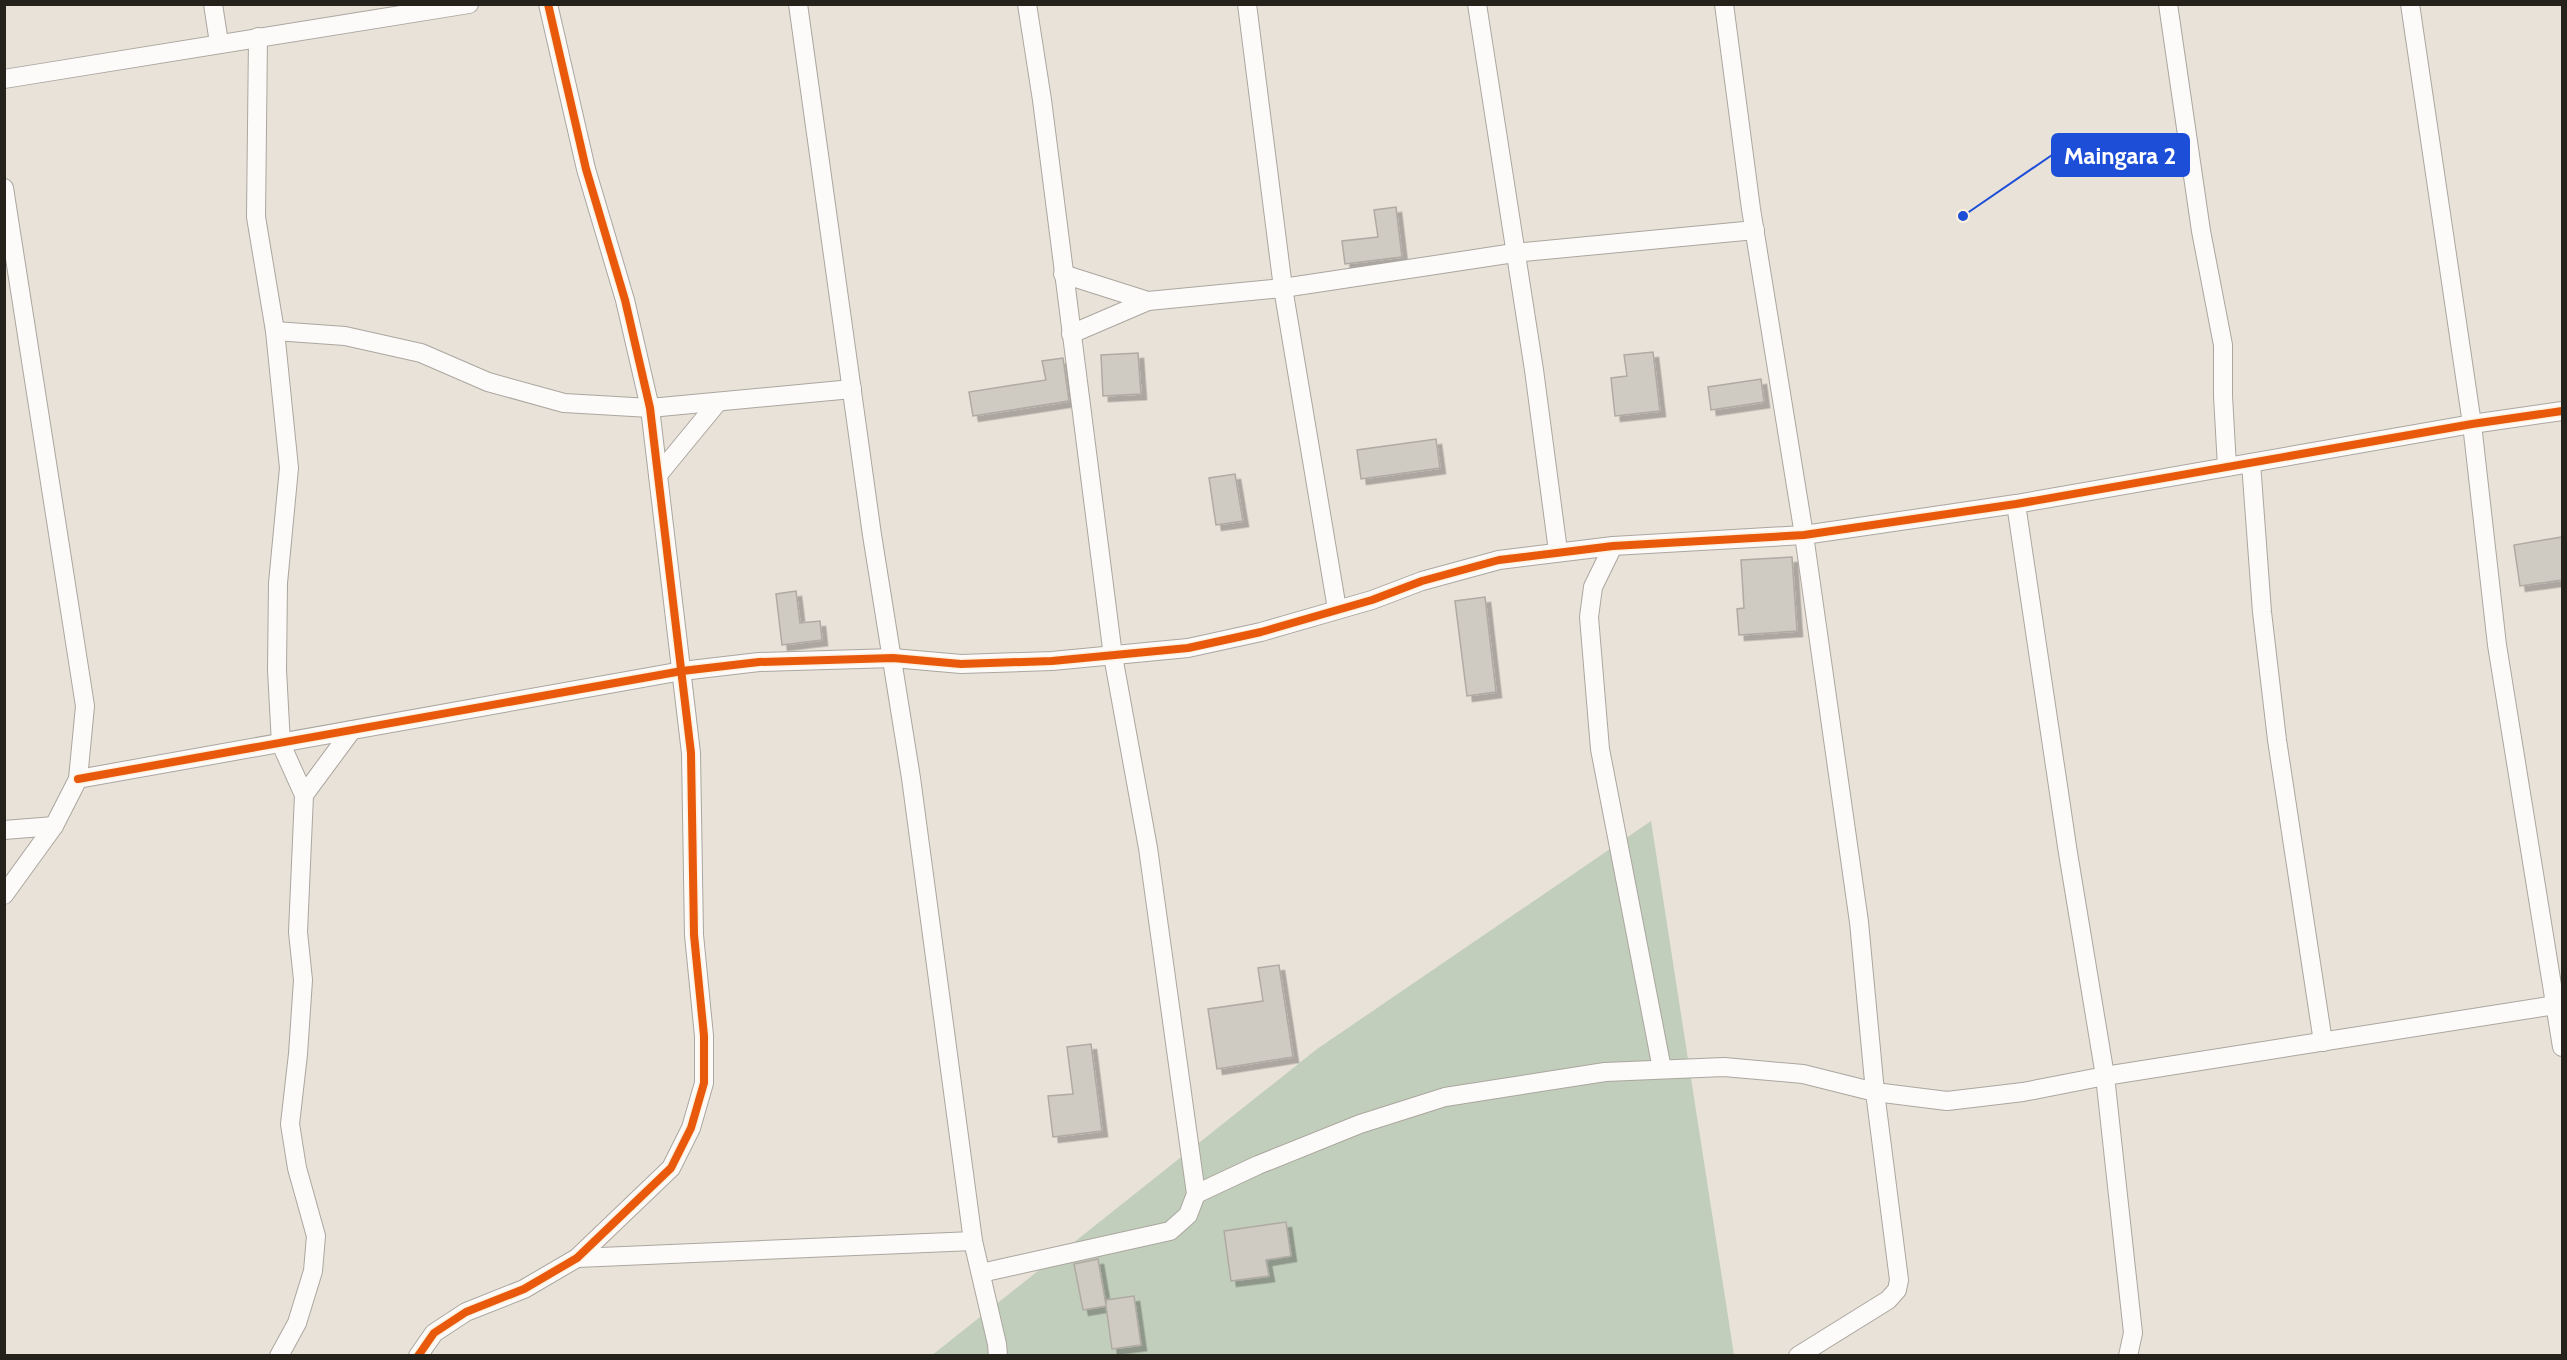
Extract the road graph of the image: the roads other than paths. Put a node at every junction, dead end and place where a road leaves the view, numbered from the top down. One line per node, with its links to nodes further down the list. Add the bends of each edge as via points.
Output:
1 (213, 4): 12 (street)
2 (469, 4): 11 (street)
3 (549, 4): 24 (street, via 586,169)
4 (798, 4): 22 (street)
5 (1027, 4): 17 (street)
6 (1247, 4): 18 (street)
7 (1477, 4): 16 (street)
8 (1724, 4): 15 (street)
9 (2168, 4): 28 (street, via 2201,231 2223,345)
10 (2409, 4): 26 (street)
11 (258, 37): 12 (street); 20 (street, via 256,217)
12 (219, 43): 13 (street)
13 (4, 79)
14 (4, 188): 40 (street, via 85,706)
15 (1755, 230): 16 (street); 31 (street)
16 (1514, 252): 18 (street); 33 (street)
17 (1063, 274): 19 (street); 21 (street)
18 (1283, 288): 19 (street); 34 (street)
19 (1148, 302): 21 (street)
20 (275, 331): 24 (street, via 345,336 421,353 488,382 564,402); 39 (street, via 289,468 278,583)
21 (1071, 334): 35 (street)
22 (852, 390): 23 (street); 36 (street)
23 (718, 402): 24 (street); 29 (street)
24 (650, 408): 29 (street)
25 (2562, 411): 26 (street)
26 (2472, 424): 27 (street); 45 (street, via 2497,645)
27 (2251, 463): 28 (street); 46 (street, via 2262,612 2276,728)
28 (2227, 467): 30 (street)
29 (658, 475): 37 (street)
30 (2016, 504): 31 (street); 49 (street)
31 (1804, 535): 32 (street); 50 (street, via 1859,922)
32 (1613, 546): 33 (street); 48 (street, via 1593,587 1588,617 1600,749)
33 (1558, 551): 34 (street, via 1477,566)
34 (1337, 609): 35 (street, via 1261,632 1188,648)
35 (1113, 656): 36 (street, via 961,664); 51 (street, via 1148,848)
36 (893, 658): 37 (street, via 759,662); 52 (street)
37 (682, 671): 38 (street); 53 (street, via 691,753 694,934 704,1036 704,1083 691,1128 670,1168)
38 (352, 730): 39 (street); 41 (street)
39 (281, 744): 40 (street); 41 (street)
40 (78, 779): 42 (street)
41 (304, 795): 55 (street, via 298,932 303,980 290,1124 297,1168 316,1236 313,1271 297,1323)
42 (54, 826): 43 (street); 44 (street)
43 (4, 830)
44 (4, 895)
45 (2558, 1005): 46 (street); 47 (street)
46 (2323, 1042): 49 (street)
47 (2562, 1047)
48 (1662, 1070): 50 (street, via 1724,1066 1803,1074); 51 (street, via 1605,1072 1445,1097 1360,1124)
49 (2105, 1076): 50 (street, via 1947,1101); 59 (street, via 2133,1333)
50 (1875, 1092): 58 (street, via 1899,1280 1897,1290 1888,1300)
51 (1196, 1194): 54 (street, via 1188,1215 1170,1231)
52 (974, 1241): 53 (street); 54 (street)
53 (577, 1258): 56 (street, via 524,1289 466,1312 434,1333)
54 (981, 1273): 57 (street)
55 (279, 1356)
56 (418, 1356)
57 (998, 1356)
58 (1798, 1356)
59 (2128, 1356)

